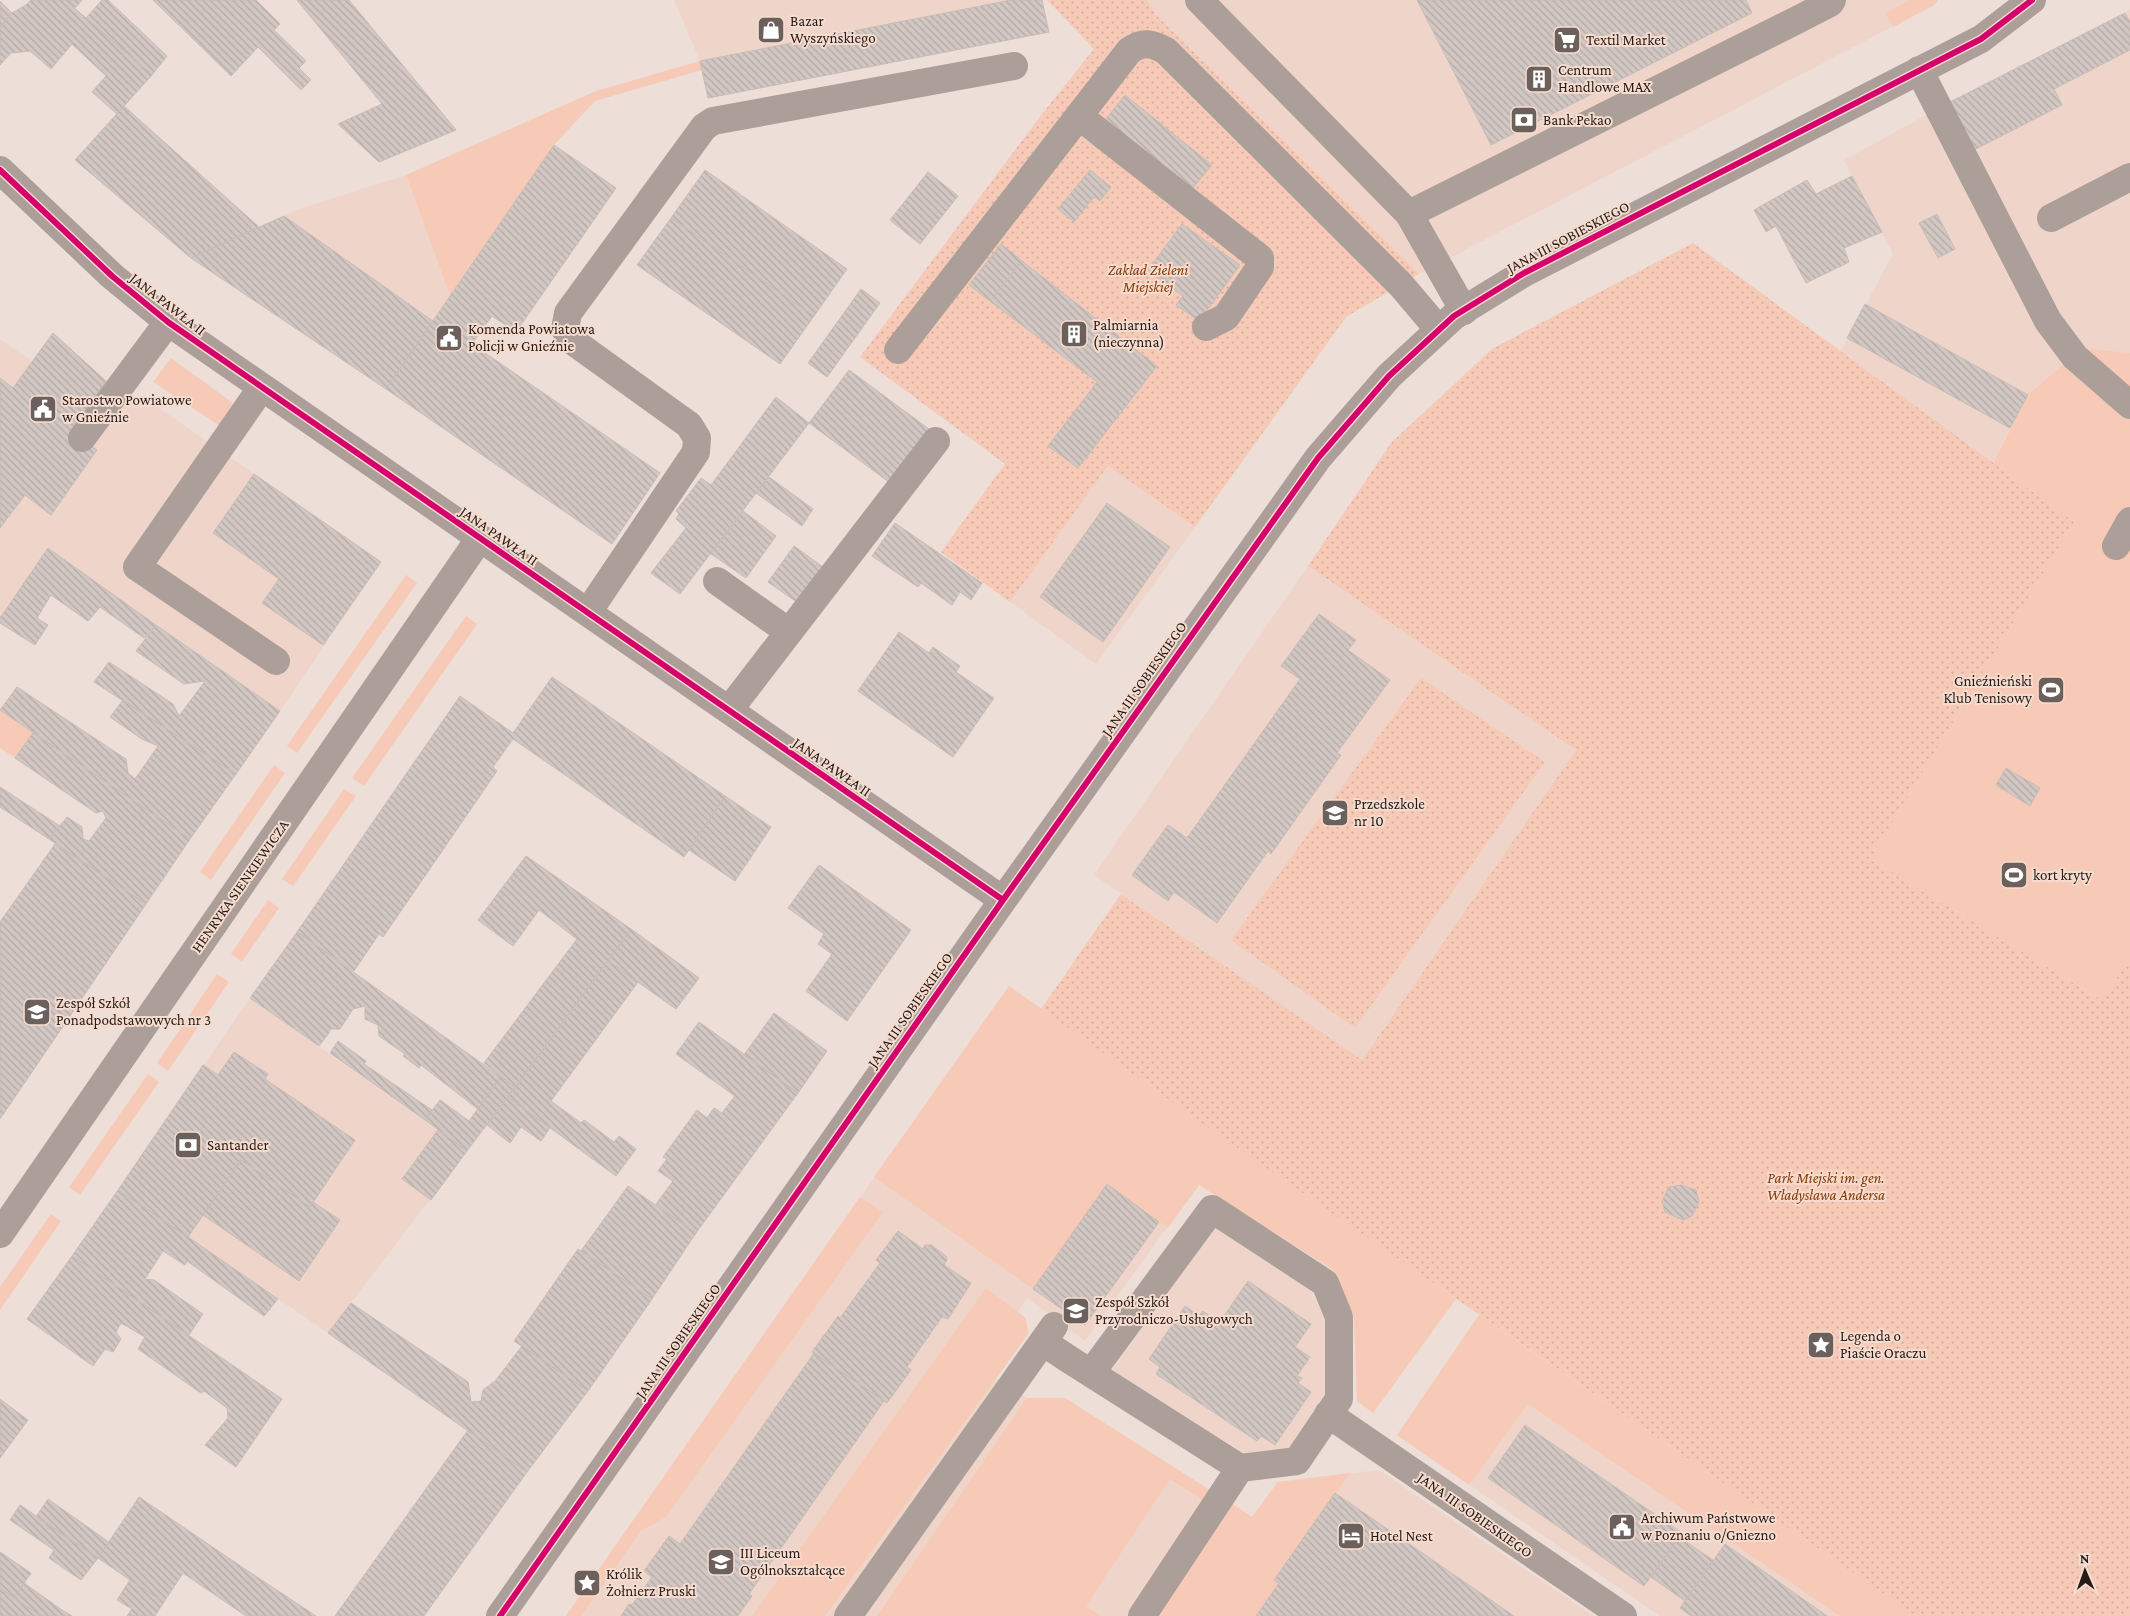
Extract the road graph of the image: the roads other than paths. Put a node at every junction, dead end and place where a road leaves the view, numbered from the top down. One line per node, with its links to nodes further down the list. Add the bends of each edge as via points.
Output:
1 (1199, 0): 9 (street)
2 (1832, 0): 9 (street)
3 (2032, 0): 5 (street, JANA III SOBIESKIEGO, via 1981,39)
4 (1014, 66): 24 (street, via 713,121 704,127 568,313 565,329 571,340 688,425 697,438 696,452)
5 (1919, 70): 11 (street, JANA III SOBIESKIEGO, via 1524,273); 17 (street, via 2048,321 2076,357)
6 (1079, 116): 13 (street, via 1260,258 1260,268 1226,317); 14 (street, via 1129,51 1138,44 1153,43 1166,50 1401,285); 15 (street)
7 (0, 170): 12 (street, JANA PAWŁA II, via 112,276)
8 (2130, 177): 10 (street)
9 (1409, 214): 11 (street)
10 (2051, 218)
11 (1464, 310): 14 (street, JANA III SOBIESKIEGO)
12 (168, 322): 16 (street, JANA PAWŁA II); 18 (street)
13 (1206, 326)
14 (1439, 330): 28 (street, JANA III SOBIESKIEGO, via 1389,376 1318,458)
15 (898, 350)
16 (262, 387): 21 (street, JANA PAWŁA II); 26 (street, via 137,567)
17 (2130, 405)
18 (82, 438)
19 (936, 441): 25 (street)
20 (2130, 521): 22 (street)
21 (480, 538): 24 (street, JANA PAWŁA II); 29 (street, HENRYKA SIENKIEWICZA)
22 (2116, 546)
23 (716, 581): 25 (street)
24 (588, 612): 27 (street, JANA PAWŁA II)
25 (789, 632): 27 (street)
26 (276, 662)
27 (729, 710): 28 (street, JANA PAWŁA II)
28 (1003, 900): 33 (street, JANA III SOBIESKIEGO)
29 (1, 1232)
30 (1091, 1373): 31 (street, via 1212,1209 1325,1283 1339,1317 1339,1399); 32 (street); 34 (street, via 1049,1334)
31 (1328, 1414): 32 (street, via 1297,1461); 36 (street, JANA III SOBIESKIEGO)
32 (1240, 1468): 35 (street)
33 (500, 1616)
34 (848, 1616)
35 (1142, 1616)
36 (1623, 1616)

